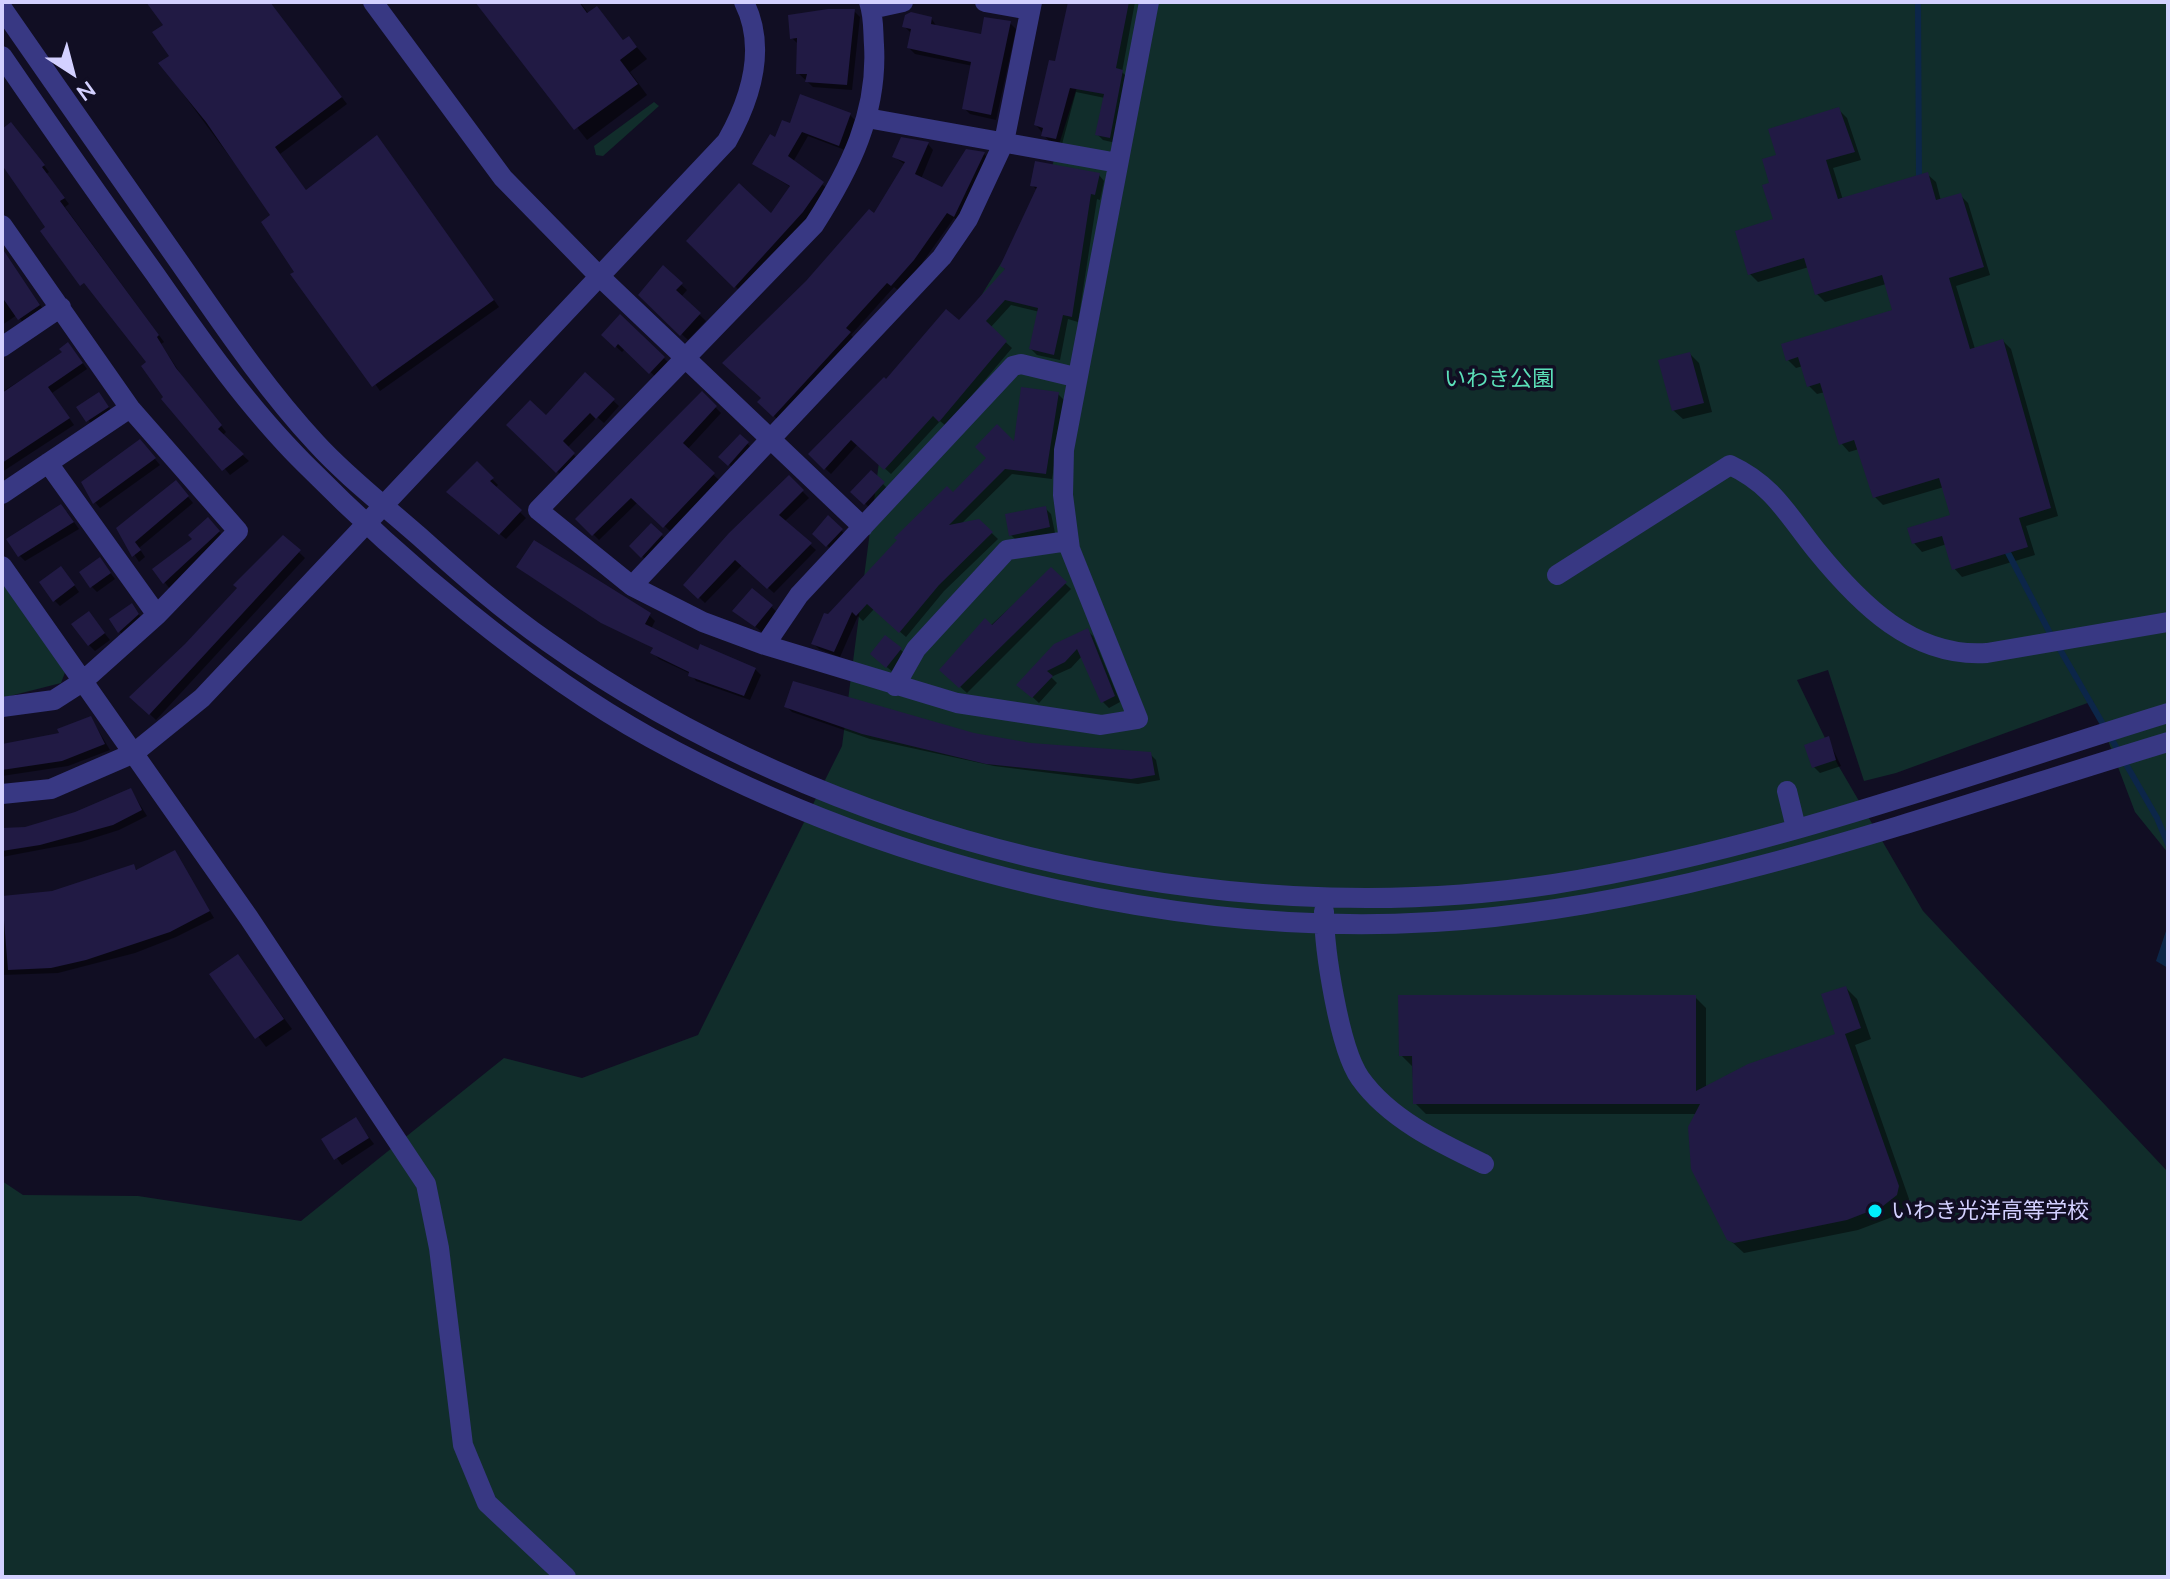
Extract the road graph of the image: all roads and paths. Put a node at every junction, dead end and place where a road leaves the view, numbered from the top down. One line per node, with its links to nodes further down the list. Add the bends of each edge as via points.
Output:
1 (373, 2): 14 (street, via 503,178)
2 (744, 2): 14 (street, via 755,55 747,106 727,141)
3 (903, 2): 6 (street)
4 (985, 2): 7 (street)
5 (1149, 2): 12 (street)
6 (870, 6): 10 (street, via 875,70)
7 (1031, 6): 11 (street)
8 (2, 8): 23 (street, via 239,348 315,442)
9 (2, 56): 24 (street, via 219,365 301,461)
10 (867, 118): 11 (street); 17 (street, via 839,186 814,225)
11 (1004, 142): 12 (street); 20 (street, via 968,219 942,257)
12 (1118, 163): 18 (street)
13 (2, 225): 15 (street)
14 (598, 275): 17 (street); 23 (street)
15 (61, 307): 16 (street); 19 (street)
16 (2, 347)
17 (684, 358): 20 (street); 29 (street, via 538,510)
18 (1075, 377): 25 (street, via 1013,366); 26 (street, via 1064,450)
19 (130, 408): 21 (street); 30 (street, via 238,531)
20 (769, 441): 25 (street); 29 (street)
21 (48, 463): 22 (street); 30 (street)
22 (2, 494)
23 (381, 505): 24 (street); 42 (street, via 550,644 661,712 808,786 1030,858 1201,888)
24 (365, 523): 38 (street, via 202,698); 43 (street, via 541,667 645,735 746,787 880,841 1025,882 1163,909)
25 (863, 527): 32 (street, via 799,595)
26 (1068, 541): 34 (street, via 1007,550 916,649); 34 (street, via 1138,719 1101,725 1018,714)
27 (2, 566): 33 (street)
28 (1557, 575): 31 (street, via 1730,465 1756,477 1855,590 1904,635 1924,645 1987,653)
29 (632, 586): 32 (street, via 703,622)
30 (157, 615): 33 (street)
31 (2168, 622)
32 (765, 645): 34 (street)
33 (82, 682): 35 (street, via 54,700); 38 (street)
34 (895, 686)
35 (2, 707)
36 (2168, 713): 41 (street)
37 (2168, 742): 43 (street, via 1718,878 1605,902 1489,918)
38 (134, 753): 40 (street, via 51,789); 45 (street, via 426,1184 463,1445 487,1503)
39 (1787, 791): 41 (street)
40 (2, 794)
41 (1796, 828): 42 (street, via 1682,860 1550,885 1475,893)
42 (1324, 895): 43 (street)
43 (1324, 924): 44 (street, via 1336,1012 1359,1077 1395,1114)
44 (1484, 1164)
45 (566, 1577)

